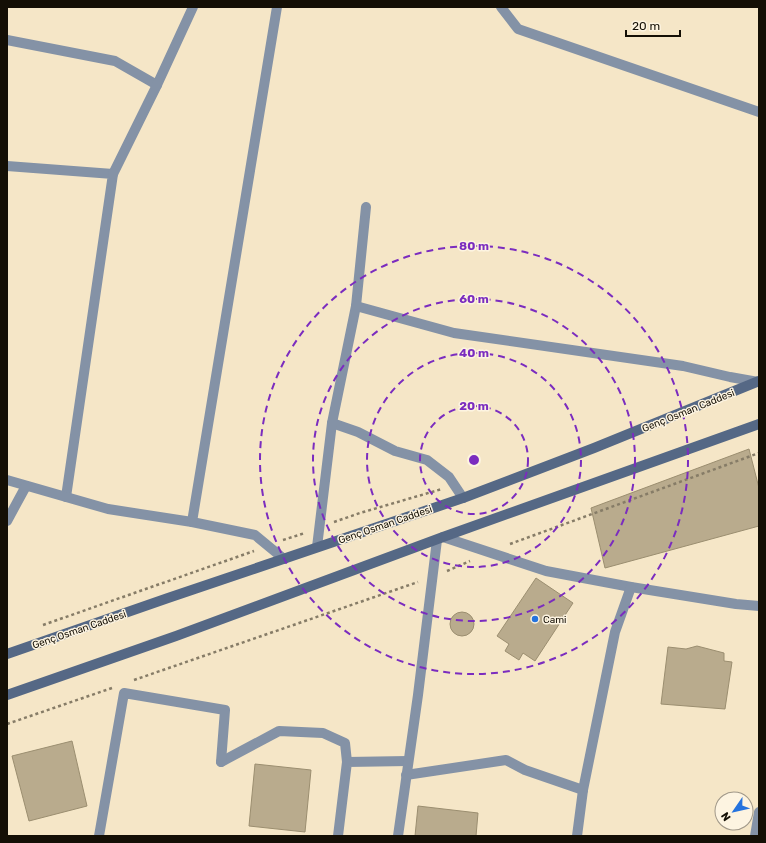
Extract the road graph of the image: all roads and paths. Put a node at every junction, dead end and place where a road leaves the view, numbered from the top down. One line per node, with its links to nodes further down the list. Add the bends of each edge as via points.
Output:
1 (193, 7): 5 (street)
2 (277, 7): 21 (street)
3 (502, 7): 6 (street, via 518,29)
4 (7, 40): 5 (street, via 115,61)
5 (157, 85): 8 (street)
6 (759, 112)
7 (7, 166): 8 (street)
8 (113, 174): 18 (street)
9 (366, 208): 10 (street)
10 (356, 306): 11 (street, via 454,333 683,366); 12 (street)
11 (758, 382): 19 (main road, Genç Osman Caddesi)
12 (332, 423): 16 (street, via 358,432 394,451 427,460 449,477); 22 (street)
13 (759, 424): 23 (main road)
14 (759, 452): 26 (path)
15 (7, 480): 17 (street)
16 (454, 485): 19 (street); 22 (path)
17 (26, 486): 18 (street); 20 (street)
18 (66, 497): 21 (street, via 108,509)
19 (463, 498): 25 (main road, Genç Osman Caddesi)
20 (7, 521)
21 (192, 522): 24 (street, via 255,535)
22 (320, 527): 24 (path); 25 (street)
23 (440, 539): 26 (street); 28 (street); 35 (main road)
24 (268, 546): 27 (street); 31 (path)
25 (317, 547): 27 (main road, Genç Osman Caddesi)
26 (490, 552): 28 (path); 29 (street, via 546,571)
27 (284, 559): 32 (main road, Genç Osman Caddesi)
28 (432, 578): 33 (path); 37 (street)
29 (631, 587): 30 (street); 40 (street, via 615,632)
30 (759, 606)
31 (37, 627)
32 (7, 654)
33 (134, 680)
34 (112, 688): 36 (path)
35 (7, 696)
36 (7, 724)
37 (408, 761): 38 (street); 39 (street)
38 (347, 762): 42 (street, via 345,743 323,733 279,731 221,762 225,710 124,693); 43 (street)
39 (406, 775): 40 (street, via 506,760 525,770); 44 (street)
40 (583, 790): 45 (street)
41 (759, 812): 46 (street)
42 (99, 836)
43 (338, 836)
44 (398, 836)
45 (577, 836)
46 (755, 836)

